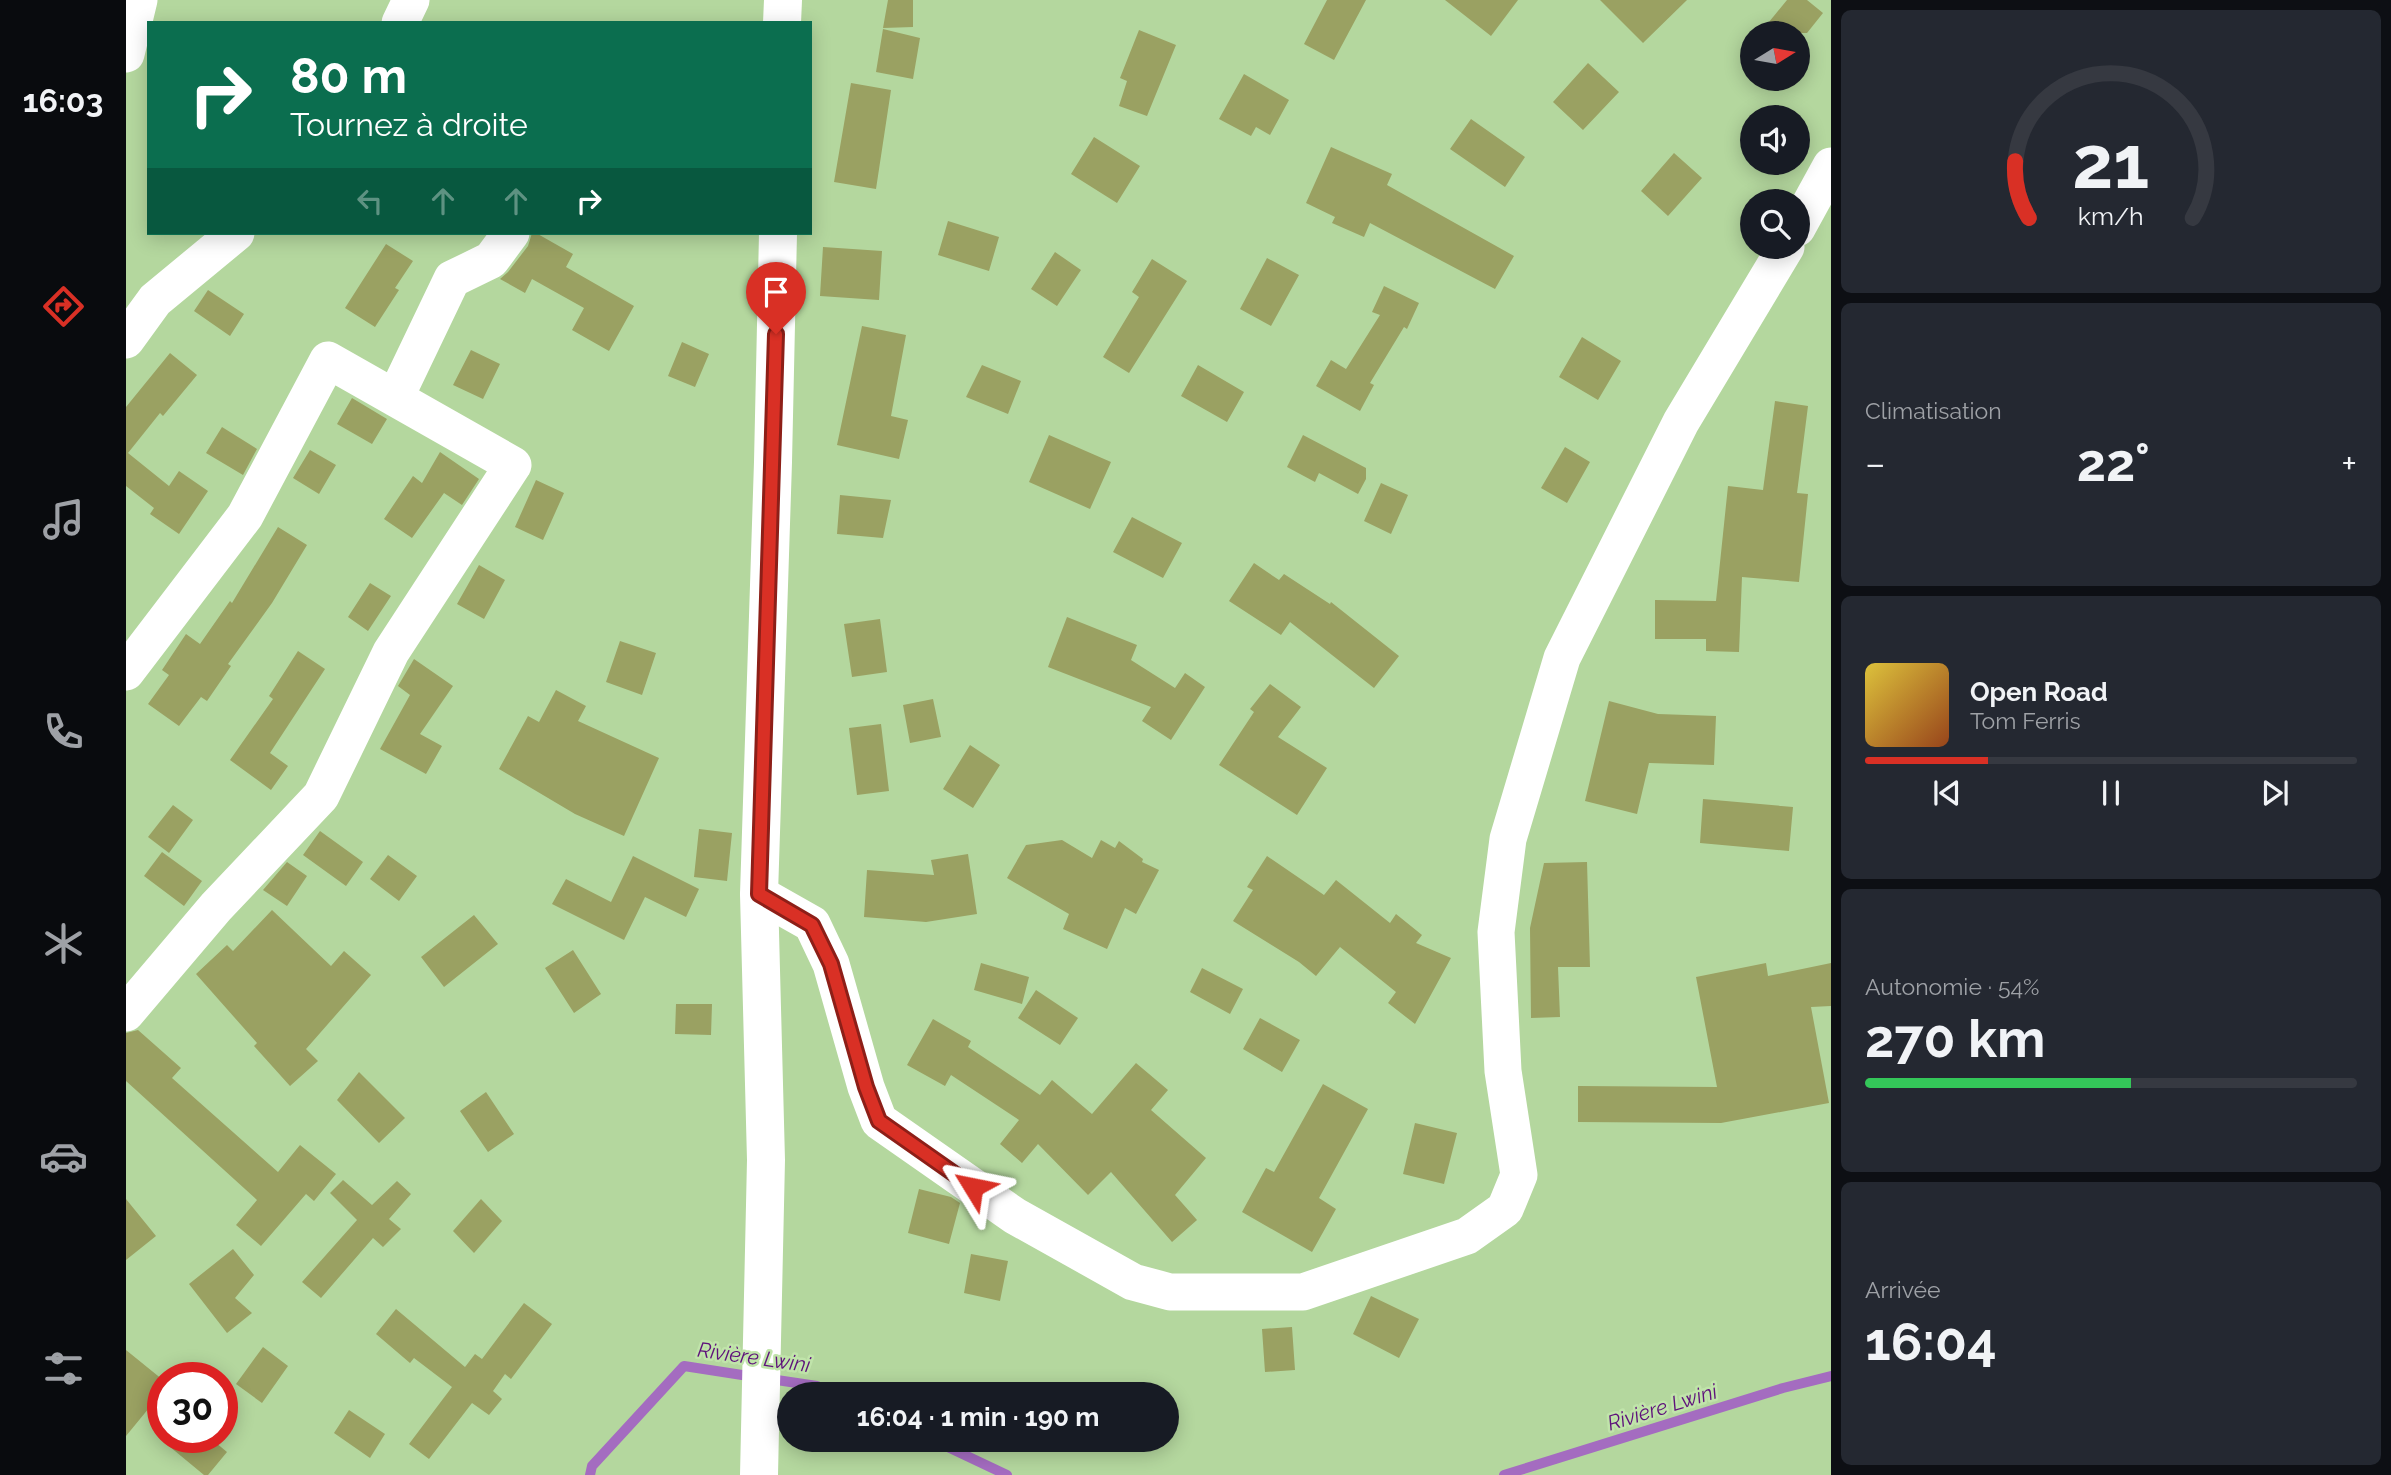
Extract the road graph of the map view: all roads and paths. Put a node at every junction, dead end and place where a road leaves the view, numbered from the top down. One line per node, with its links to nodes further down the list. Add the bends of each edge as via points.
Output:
1 (139, 0): 6 (street)
2 (411, 0): 4 (street)
3 (783, 0): 5 (highway)
4 (401, 21)
5 (782, 21)
6 (126, 54)
7 (1831, 166): 8 (street)
8 (1810, 204)
9 (234, 235): 13 (street, via 155,300)
10 (509, 235): 14 (street, via 491,260 452,279)
11 (778, 235): 16 (highway)
12 (1779, 259): 16 (street, via 1681,422 1562,658 1508,839 1496,932 1503,1071 1519,1175 1505,1209 1467,1236 1303,1292 1170,1292 1133,1282 1015,1216 879,1121 831,964 812,925)
13 (126, 340)
14 (395, 398): 15 (street, via 328,360 245,516); 17 (street, via 513,465 391,652 321,796 216,907)
15 (126, 672)
16 (759, 894): 18 (highway, via 766,1160)
17 (126, 1013)
18 (759, 1475)

